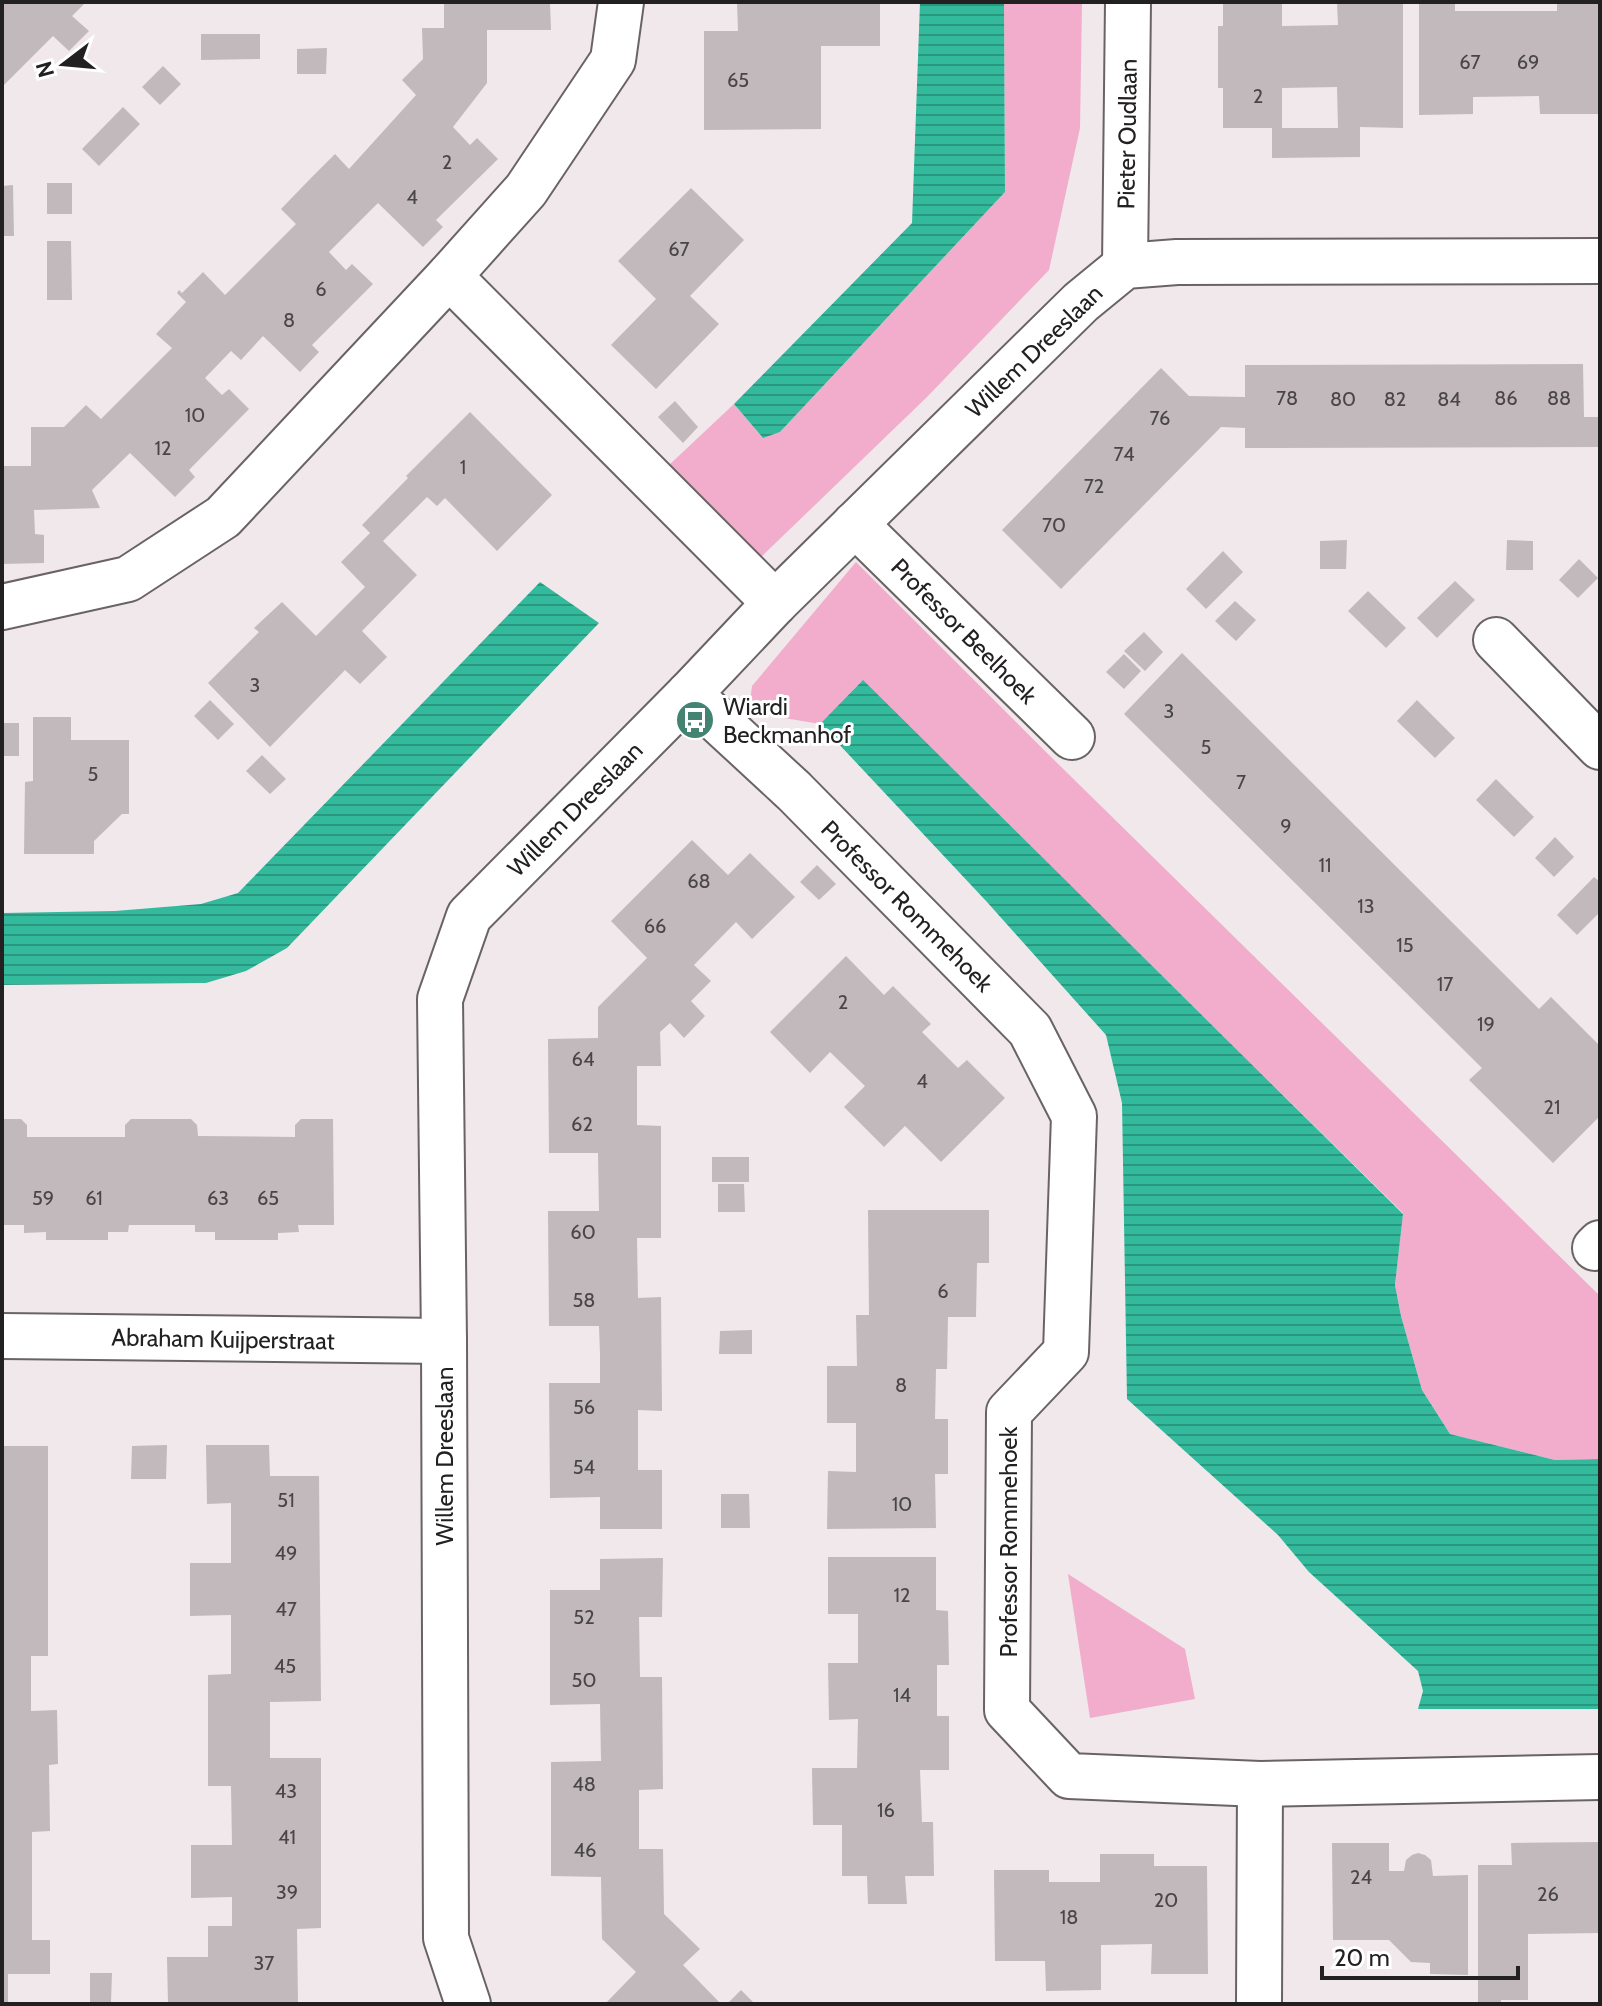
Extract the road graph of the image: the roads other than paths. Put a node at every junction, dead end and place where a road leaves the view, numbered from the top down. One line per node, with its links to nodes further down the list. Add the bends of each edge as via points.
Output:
1 (621, 2): 5 (street, via 613,60 526,190)
2 (1128, 2): 4 (street, Pieter Oudlaan)
3 (1600, 261): 4 (street, Willem Dreeslaan)
4 (1125, 266): 6 (street, Willem Dreeslaan, via 1081,302)
5 (449, 276): 7 (street); 8 (street, via 223,517 128,579)
6 (855, 524): 7 (street, Willem Dreeslaan); 11 (street, Professor Beelhoek)
7 (775, 603): 10 (street, Willem Dreeslaan)
8 (2, 607)
9 (1496, 640): 12 (street)
10 (689, 694): 14 (street, Willem Dreeslaan, via 469,916 440,999); 16 (street, Professor Rommehoek, via 794,791 1030,1030 1074,1116 1066,1352 1009,1412 1007,1710 1069,1776)
11 (1072, 737)
12 (1600, 747)
13 (2, 1336): 14 (street, Abraham Kuijperstraat)
14 (444, 1341): 17 (street, Willem Dreeslaan, via 446,1938)
15 (1600, 1777): 16 (street, Professor Rommehoek)
16 (1260, 1784): 18 (street)
17 (468, 2004)
18 (1259, 2004)

